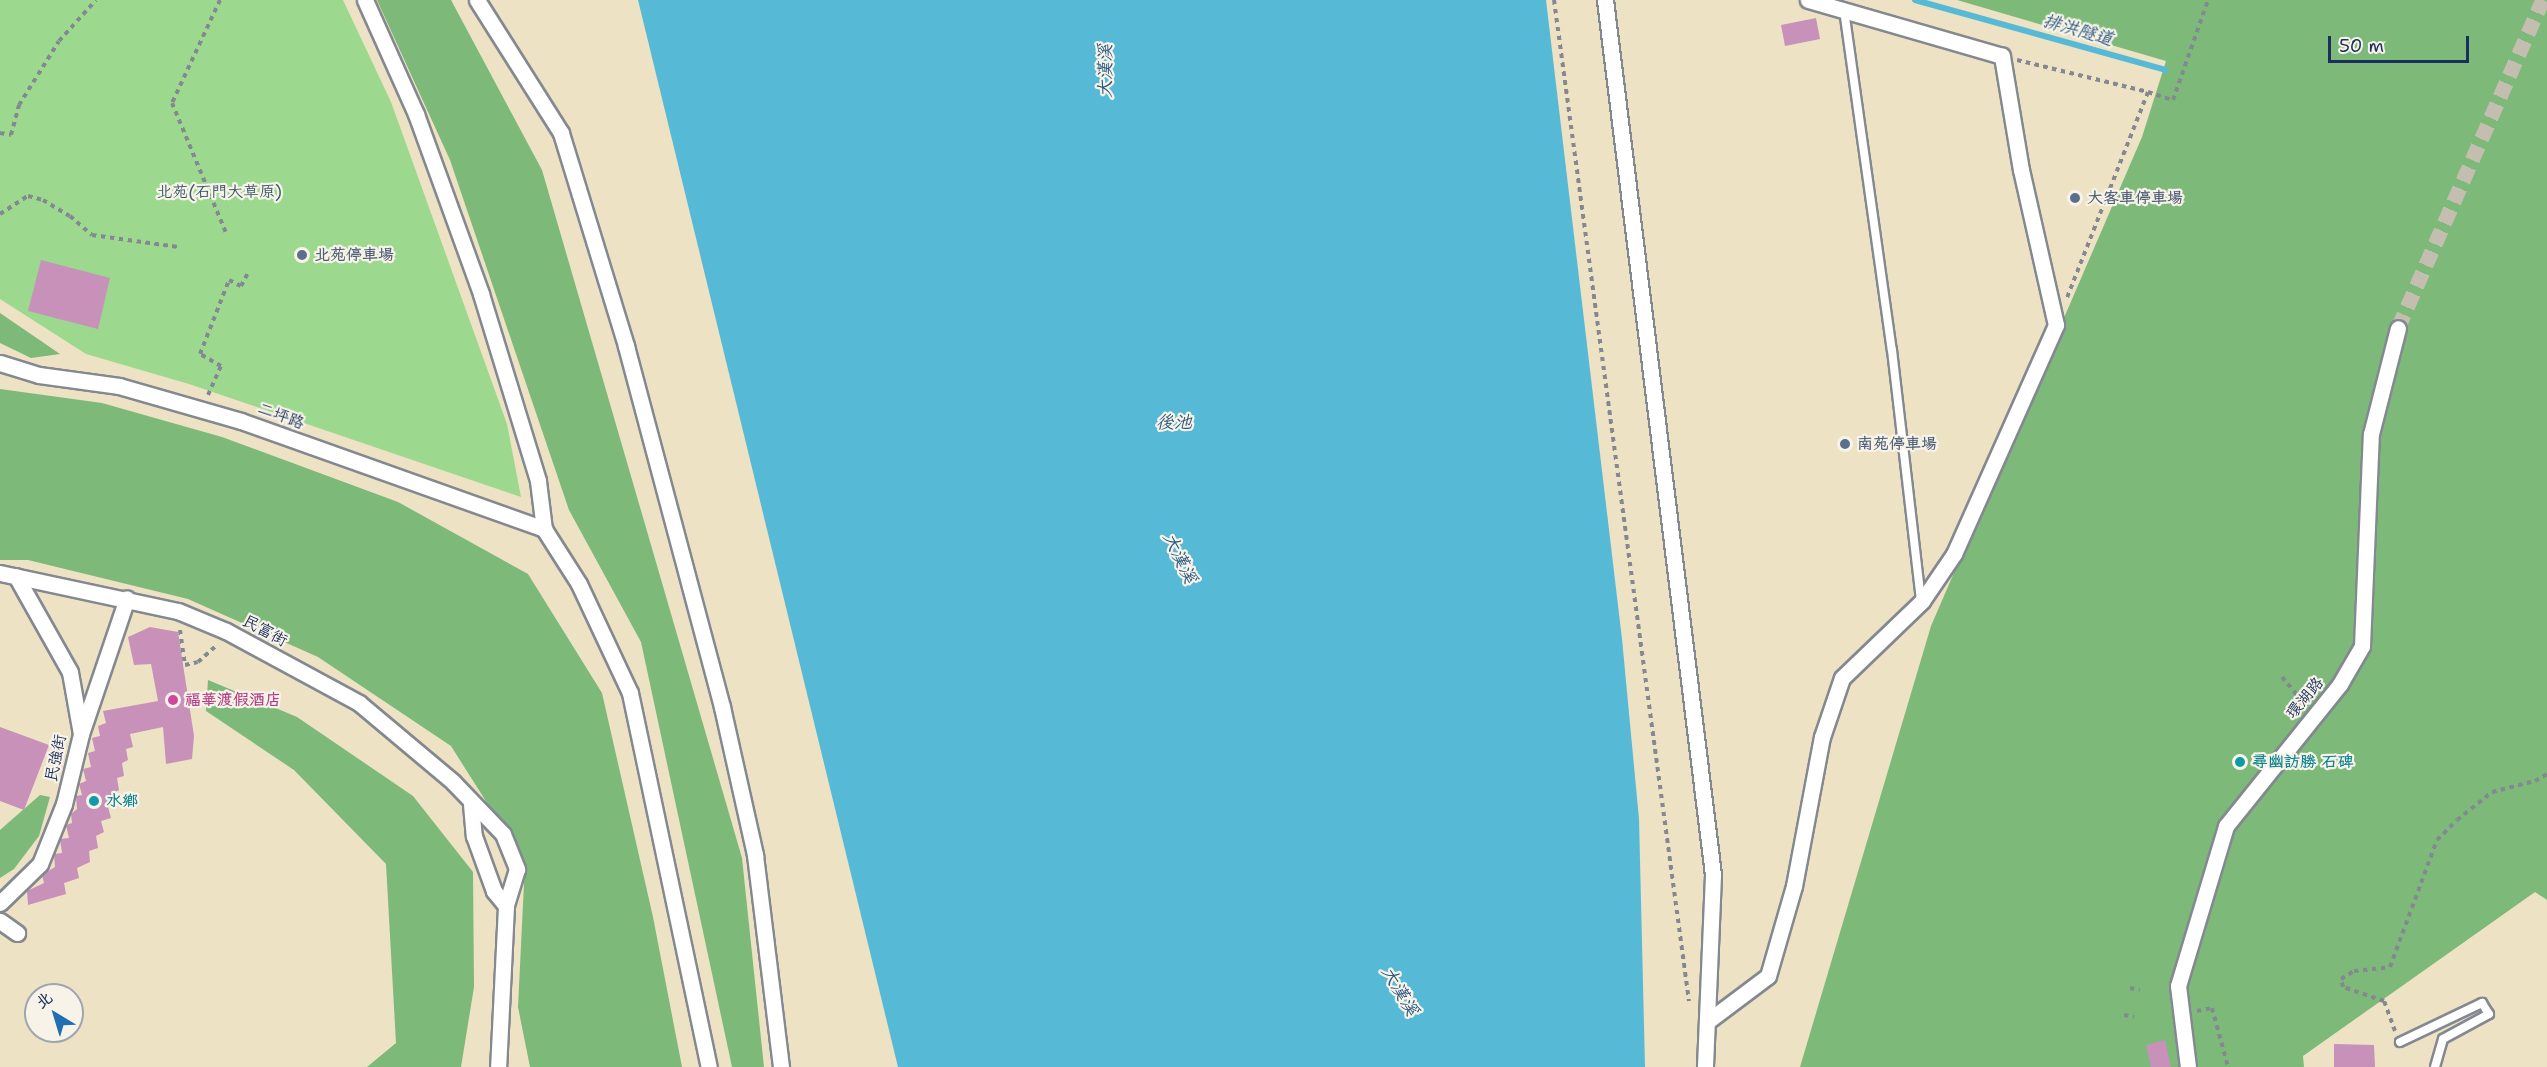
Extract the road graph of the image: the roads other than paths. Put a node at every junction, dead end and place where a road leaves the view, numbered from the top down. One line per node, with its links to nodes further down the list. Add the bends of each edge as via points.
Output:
1 (365, 0): 8 (street, via 416,114 481,294 538,481)
2 (477, 0): 23 (street, via 561,133 626,346 722,707 755,855)
3 (1605, 0): 19 (street, via 1713,875)
4 (1808, 0): 5 (street)
5 (1844, 10): 12 (lane, via 1892,350); 12 (street, via 2002,56 2021,170 2056,325 1954,554)
6 (2398, 328): 25 (street, 環湖路, via 2371,434 2362,646 2340,684 2226,826 2178,986)
7 (0, 363): 8 (street, 二坪路, via 39,375 119,386 241,421)
8 (544, 529): 22 (street, via 579,584 630,693)
9 (0, 573): 10 (street, 民富街)
10 (16, 576): 11 (street, 民富街); 13 (street, 民強街, via 70,672)
11 (127, 598): 13 (street); 14 (street, 民富街, via 178,611 226,631 359,703 436,766)
12 (1922, 601): 19 (street, via 1842,678 1822,737 1794,886 1768,976)
13 (81, 734): 15 (street, 民強街, via 64,804 40,864)
14 (471, 804): 16 (street, via 474,836 494,891); 16 (street, 民富街, via 503,834 518,869)
15 (0, 903)
16 (506, 906): 21 (street, 民富街)
17 (0, 921): 18 (street)
18 (17, 933)
19 (1708, 1021): 24 (street)
20 (2400, 1042): 26 (lane, via 2482,1003 2489,1014 2443,1039)
21 (498, 1066)
22 (709, 1067)
23 (781, 1067)
24 (1704, 1067)
25 (2188, 1067)
26 (2435, 1067)

